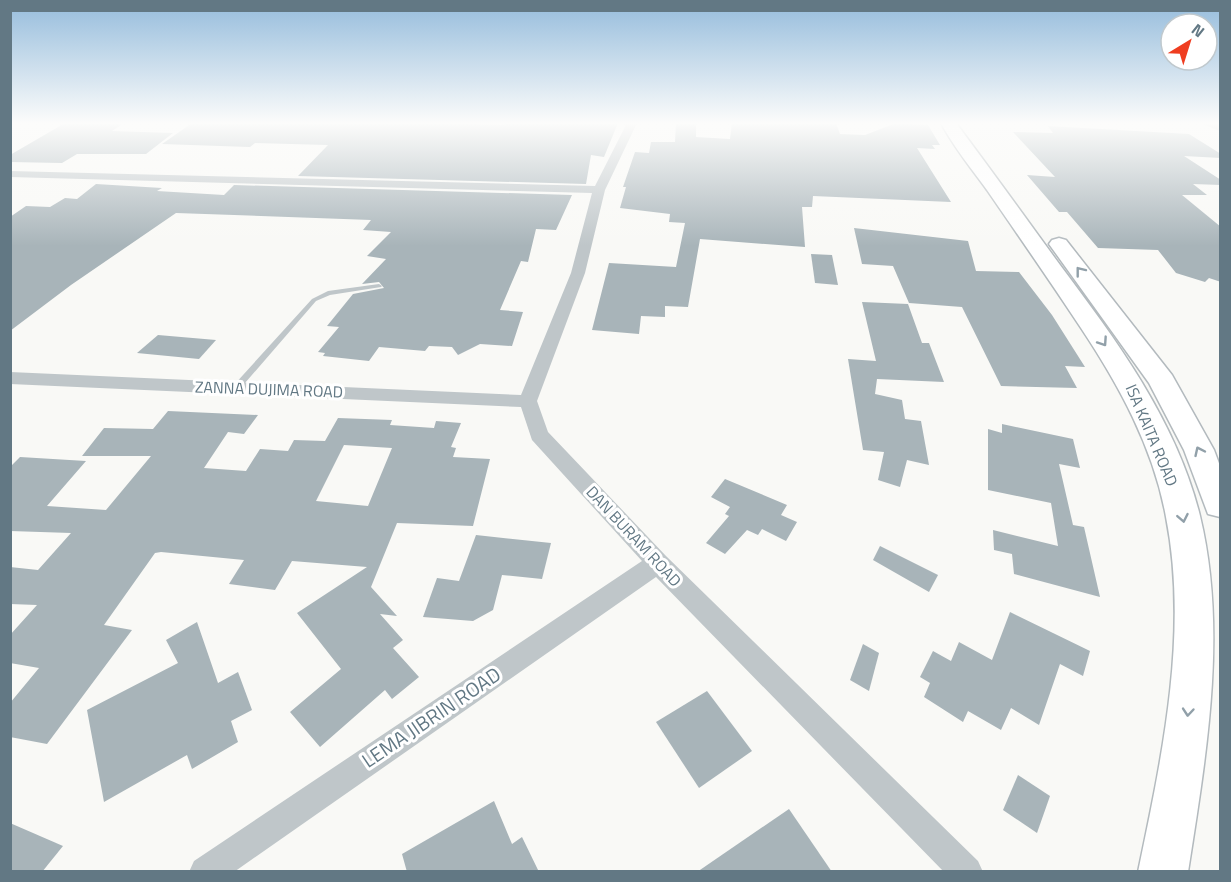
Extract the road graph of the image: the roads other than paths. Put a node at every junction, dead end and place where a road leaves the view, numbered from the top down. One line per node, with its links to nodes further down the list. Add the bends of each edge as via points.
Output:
1 (611, 164): 5 (street)
2 (981, 164): 7 (main road, ISA KAITA ROAD)
3 (993, 164): 7 (main road, ISA KAITA ROAD, one-way to 3)
4 (10, 174): 5 (street)
5 (598, 190): 10 (street, via 578,273)
6 (379, 286): 9 (lane, via 328,293 314,300)
7 (1087, 298): 11 (main road, ISA KAITA ROAD, one-way to 7, via 1199,450 1161,381); 15 (main road, ISA KAITA ROAD, one-way to 15, via 1157,438 1178,496 1190,556 1195,637 1184,756)
8 (10, 378): 9 (street, ZANNA DUJIMA ROAD)
9 (236, 388): 10 (street, ZANNA DUJIMA ROAD)
10 (528, 401): 12 (street, DAN BURAM ROAD, via 539,435)
11 (1221, 505)
12 (658, 563): 13 (street, LEMA JIBRIN ROAD); 14 (street, DAN BURAM ROAD)
13 (205, 872)
14 (966, 872)
15 (1163, 872)

